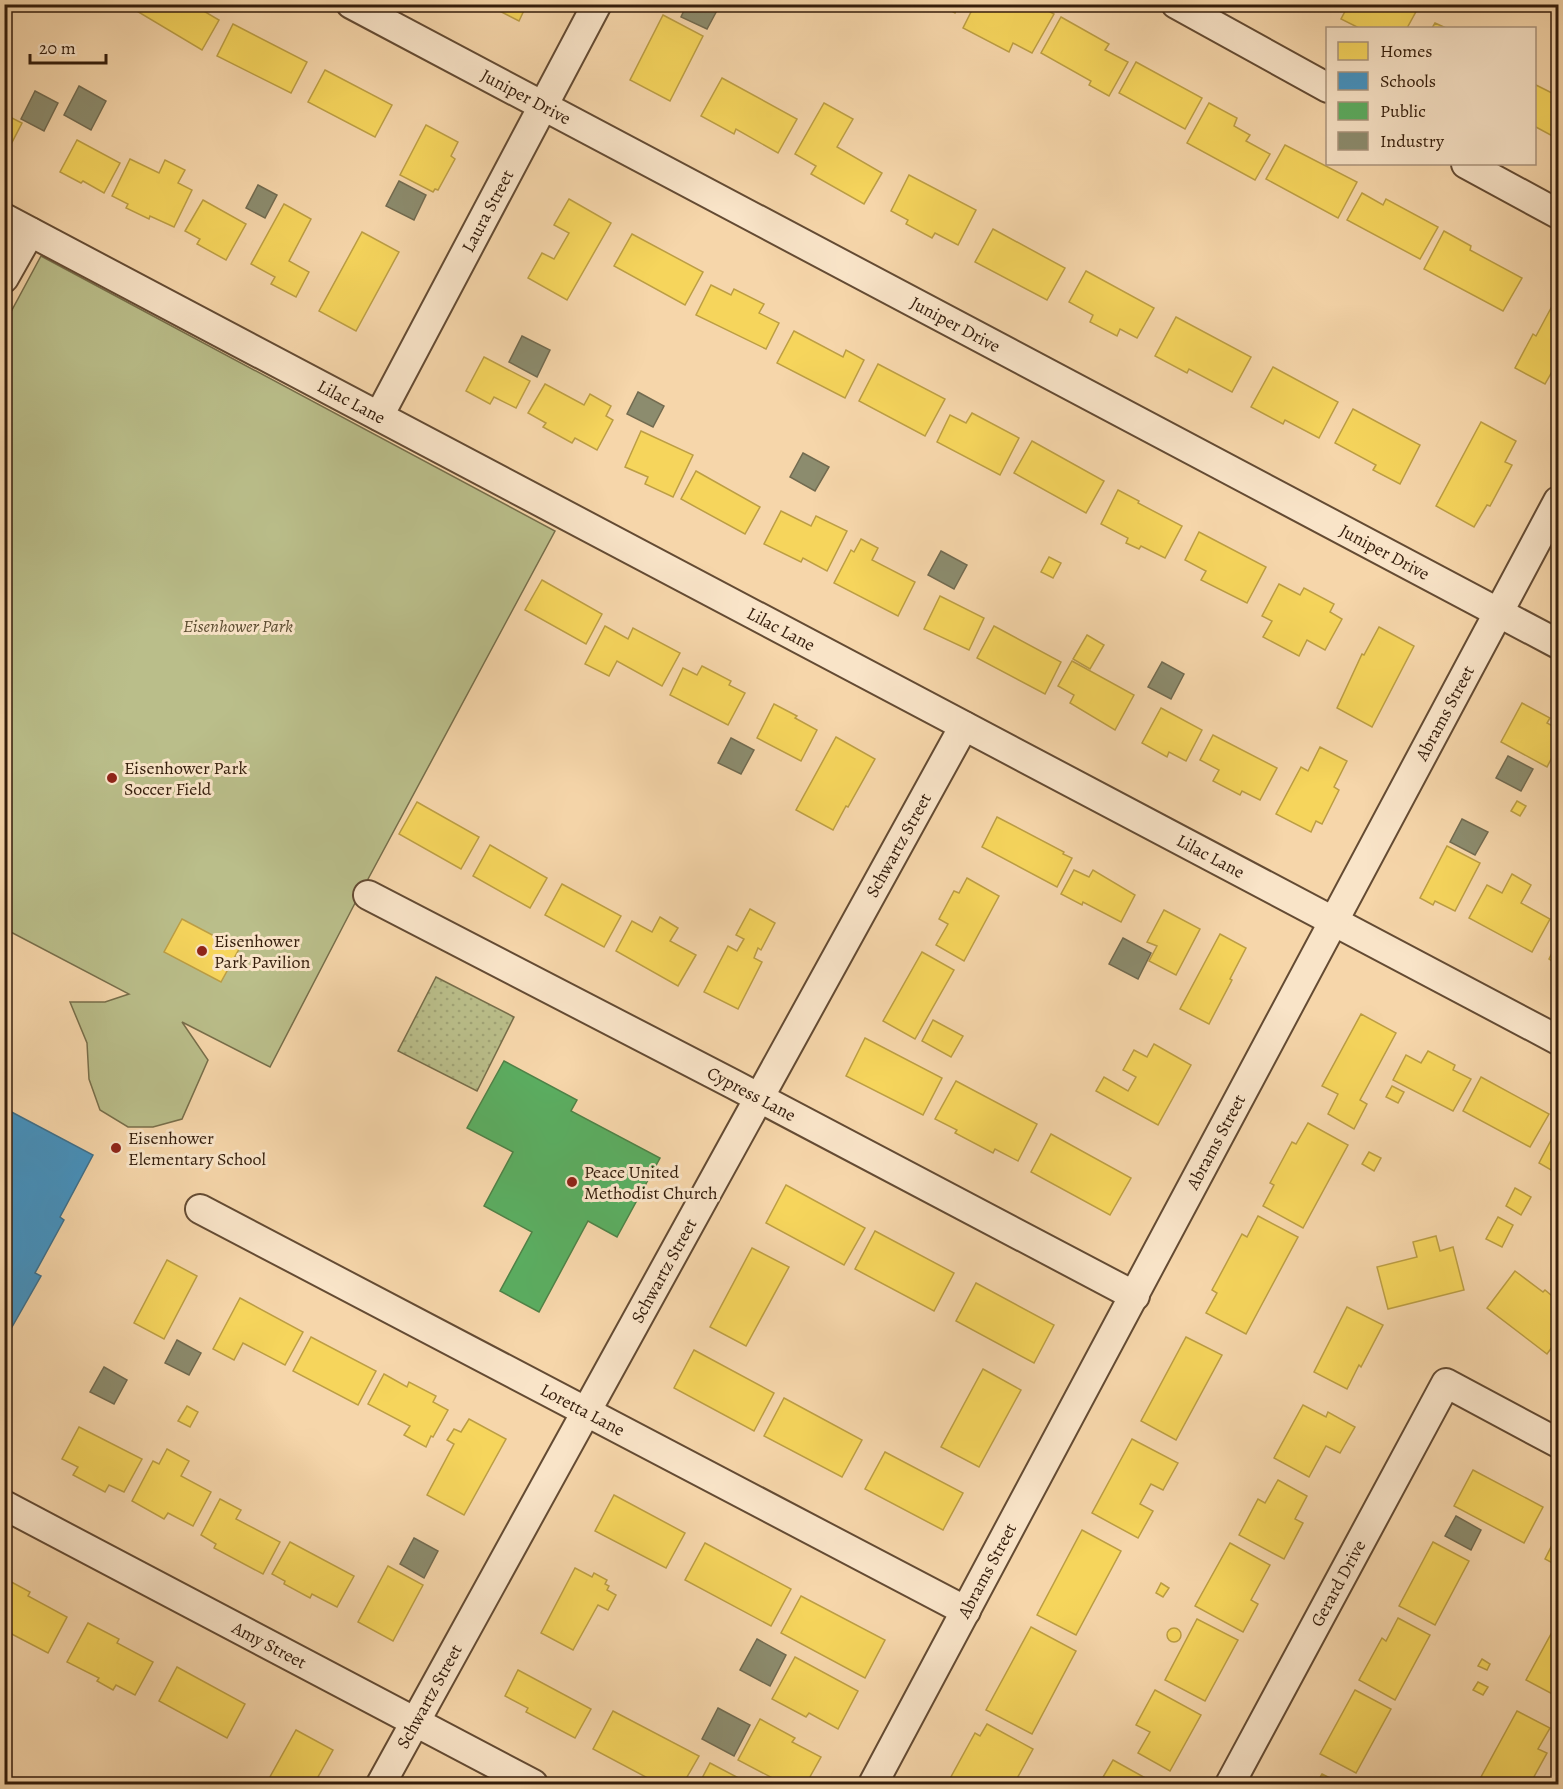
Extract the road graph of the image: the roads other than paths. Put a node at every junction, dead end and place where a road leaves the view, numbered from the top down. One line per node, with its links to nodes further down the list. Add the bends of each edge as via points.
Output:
1 (351, 4): 5 (street, Juniper Drive)
2 (597, 4): 5 (street, Laura Street)
3 (1176, 4): 4 (street)
4 (1326, 87)
5 (543, 107): 11 (street, Laura Street); 13 (street, Juniper Drive)
6 (1468, 165): 7 (street)
7 (1558, 214)
8 (4, 218): 9 (street, Lilac Lane)
9 (30, 232): 10 (street); 11 (street, Lilac Lane)
10 (4, 278)
11 (379, 416): 15 (street, Lilac Lane)
12 (1558, 501): 13 (street, Abrams Street)
13 (1499, 613): 14 (street, Juniper Drive); 17 (street, Abrams Street)
14 (1558, 644)
15 (964, 726): 17 (street, Lilac Lane); 19 (street, Schwartz Street)
16 (368, 895): 19 (street, Cypress Lane)
17 (1335, 922): 18 (street, Lilac Lane); 21 (street, Abrams Street)
18 (1558, 1040)
19 (759, 1098): 21 (street, Cypress Lane); 22 (street, Schwartz Street)
20 (200, 1209): 22 (street, Loretta Lane)
21 (1134, 1296): 25 (street, Abrams Street)
22 (587, 1410): 25 (street, Loretta Lane); 26 (street, Schwartz Street)
23 (1558, 1443): 30 (street, Gerard Drive, via 1446,1383)
24 (4, 1505): 26 (street, Amy Street)
25 (966, 1611): 29 (street, Abrams Street)
26 (415, 1722): 27 (street, Schwartz Street); 28 (street, Amy Street)
27 (381, 1785)
28 (533, 1785)
29 (873, 1785)
30 (1230, 1785)

